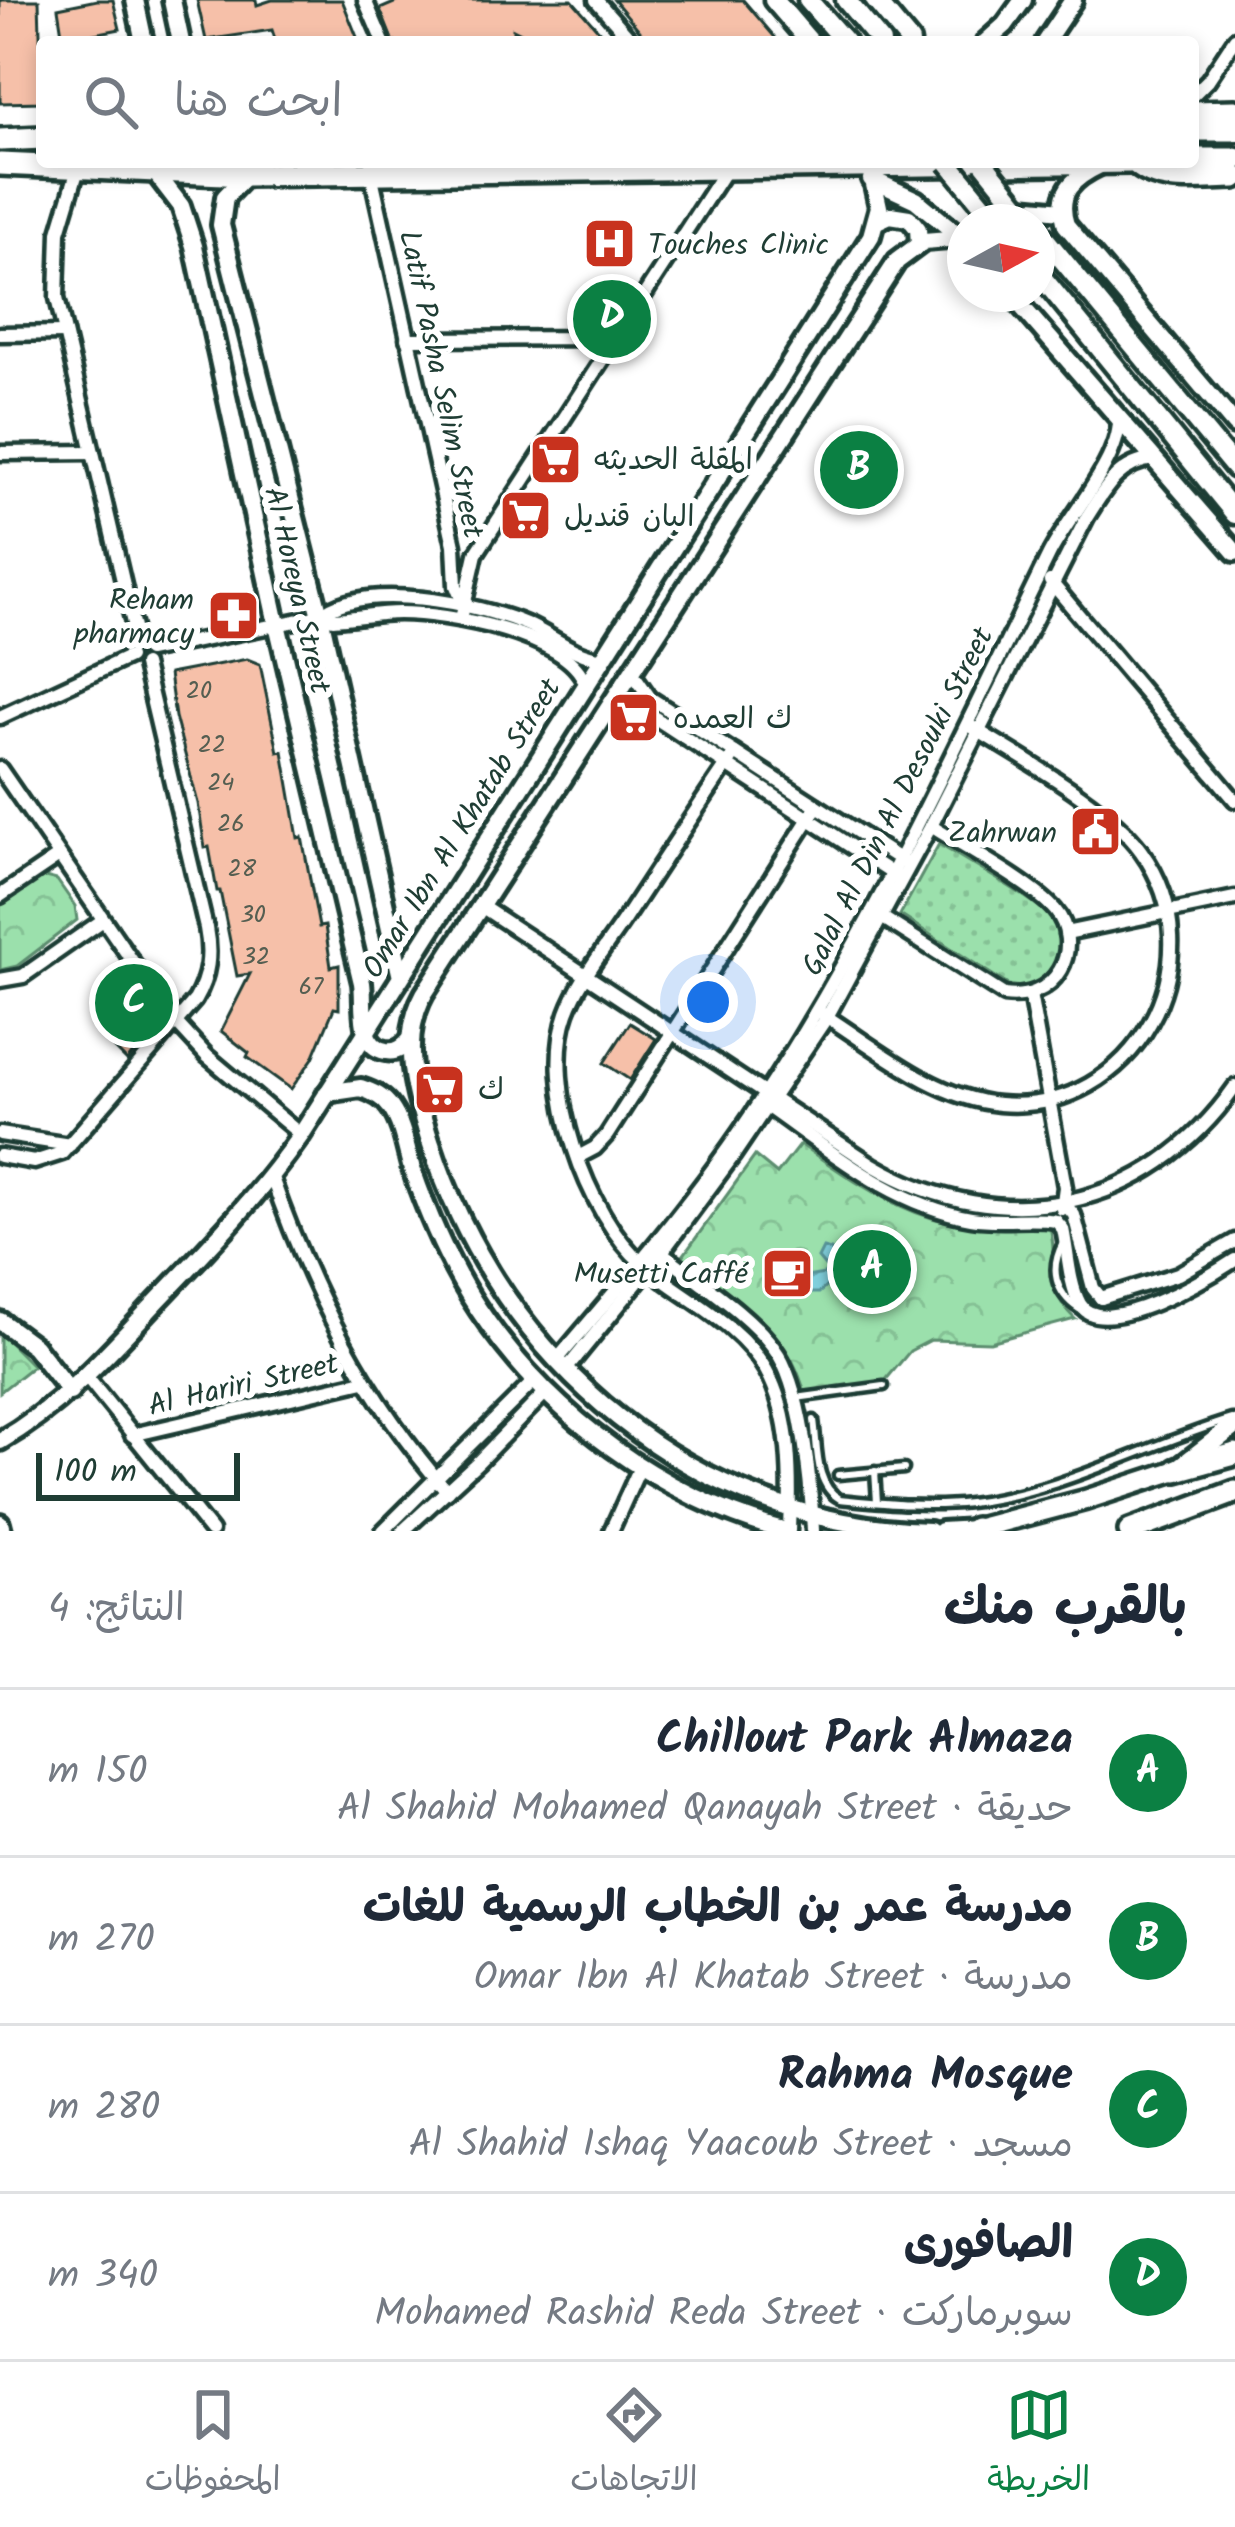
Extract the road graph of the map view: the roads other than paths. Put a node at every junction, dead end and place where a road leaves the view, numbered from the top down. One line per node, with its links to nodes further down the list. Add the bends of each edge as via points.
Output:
1 (135, 0): 11 (street)
2 (172, 0): 12 (street)
3 (365, 0): 13 (street)
4 (596, 0): 14 (street)
5 (774, 0): 15 (main road)
6 (808, 0): 16 (main road)
7 (846, 0): 17 (main road)
8 (875, 0): 18 (main road)
9 (1023, 0): 19 (street)
10 (1064, 3): 20 (street)
11 (143, 36)
12 (180, 36)
13 (380, 36)
14 (628, 36)
15 (805, 36)
16 (839, 36)
17 (876, 36)
18 (905, 36)
19 (993, 36)
20 (1048, 36)
21 (1235, 39): 22 (street)
22 (1199, 89)
23 (1235, 111): 24 (main road)
24 (1199, 112)
25 (1199, 130): 26 (main road)
26 (1235, 130)
27 (6, 137): 28 (main road)
28 (36, 138)
29 (1199, 159): 30 (main road)
30 (1235, 159)
31 (11, 165): 43 (main road)
32 (52, 168): 39 (main road)
33 (842, 168): 38 (main road); 45 (street)
34 (953, 168): 46 (main road, bridge)
35 (987, 168): 47 (main road, bridge)
36 (1095, 168): 49 (street, via 1069,185)
37 (1142, 168): 44 (main road, via 1162,176)
38 (726, 169): 41 (main road); 61 (street)
39 (79, 170): 40 (main road); 59 (street, via 56,259)
40 (154, 172): 42 (main road); 55 (street, Al Horeya Street, via 182,206)
41 (371, 173): 42 (main road); 62 (street, Latif Pasha Selim Street)
42 (246, 175): 53 (street, Al Horeya Street, via 223,202)
43 (0, 176)
44 (1235, 177)
45 (873, 180): 50 (street); 51 (street)
46 (983, 204)
47 (1017, 204)
48 (1055, 211): 49 (street)
49 (1062, 212): 64 (street, via 1074,237)
50 (877, 221): 54 (street, via 909,218); 78 (street, Omar Ibn Al Khatab Street)
51 (947, 226)
52 (947, 237): 54 (street)
53 (224, 241): 55 (street, via 205,234); 75 (street, Al Horeya Street)
54 (919, 244): 79 (street, Omar Ibn Al Khatab Street, via 897,261)
55 (194, 246): 76 (street, Al Horeya Street)
56 (1055, 250): 68 (main road)
57 (1055, 293): 69 (main road)
58 (1027, 312): 63 (street)
59 (65, 333): 60 (street); 65 (street)
60 (0, 334)
61 (618, 338): 62 (street); 72 (street)
62 (407, 339): 70 (street, Latif Pasha Selim Street)
63 (1118, 418): 67 (street); 73 (street, Galal Al Din Al Desouki Street, via 1110,460 1076,507)
64 (1235, 425)
65 (93, 452): 66 (street); 77 (street)
66 (0, 453)
67 (1154, 459): 71 (street); 73 (street, Galal Al Din Al Desouki Street, via 1130,464 1111,480)
68 (1235, 468)
69 (1235, 514)
70 (454, 545): 72 (street); 74 (street, Latif Pasha Selim Street)
71 (1235, 552)
72 (476, 554): 74 (street)
73 (1047, 577): 83 (street, Galal Al Din Al Desouki Street); 86 (street)
74 (462, 612): 75 (street, via 384,599 336,605); 78 (street, via 525,624); 80 (street, via 574,664)
75 (320, 616): 76 (street); 99 (street, Al Horeya Street)
76 (277, 624): 77 (street); 105 (street, Al Horeya Street, via 362,983)
77 (140, 654): 82 (street); 104 (street, via 209,952 202,989)
78 (602, 658): 80 (street, Omar Ibn Al Khatab Street)
79 (632, 672): 81 (street, Omar Ibn Al Khatab Street); 84 (street, via 650,698)
80 (585, 683): 99 (street, Omar Ibn Al Khatab Street)
81 (612, 704): 84 (street, via 639,707); 94 (street, Omar Ibn Al Khatab Street)
82 (0, 718)
83 (972, 727): 88 (street, Galal Al Din Al Desouki Street); 90 (street, Galal Al Din Al Desouki Street); 95 (street, via 1129,836 1154,870)
84 (731, 759): 87 (street); 100 (street)
85 (0, 770): 89 (street)
86 (1235, 800)
87 (813, 813): 90 (street); 91 (street); 106 (street)
88 (931, 826): 90 (street, Galal Al Din Al Desouki Street); 98 (street, via 1051,905)
89 (59, 856): 92 (street); 97 (street)
90 (905, 864): 91 (street, Galal Al Din Al Desouki Street)
91 (898, 877): 96 (street, Galal Al Din Al Desouki Street); 103 (street, Galal Al Din Al Desouki Street)
92 (0, 896)
93 (1235, 898): 95 (street)
94 (481, 906): 100 (street); 107 (street, Omar Ibn Al Khatab Street, via 421,1001)
95 (1169, 912): 98 (street); 113 (street, via 1171,972 1148,1030 1106,1075)
96 (883, 918): 102 (street, via 996,992); 103 (street, Galal Al Din Al Desouki Street)
97 (103, 920): 101 (street, via 22,976); 104 (street)
98 (1066, 933): 102 (street, via 1060,970)
99 (400, 974): 105 (street, Omar Ibn Al Khatab Street)
100 (586, 977): 106 (street); 118 (street, via 567,1014 557,1068)
101 (0, 980)
102 (1030, 994): 113 (street)
103 (822, 1014): 112 (street, Galal Al Din Al Desouki Street); 113 (street, via 947,1090 998,1104)
104 (176, 1023): 115 (street); 116 (street)
105 (365, 1029): 107 (street, via 383,1051); 111 (street, Omar Ibn Al Khatab Street)
106 (671, 1035): 112 (street); 118 (street, via 604,1140)
107 (411, 1039): 110 (street)
108 (1235, 1087): 120 (street, via 1162,1162)
109 (372, 1091): 110 (street); 111 (street); 132 (street, via 396,1118 429,1214 469,1295)
110 (417, 1092): 129 (street, via 470,1238)
111 (327, 1093): 115 (street, Omar Ibn Al Khatab Street)
112 (767, 1100): 120 (street, via 926,1192 994,1205); 121 (street, via 862,1174 911,1201 983,1220); 123 (street, Galal Al Din Al Desouki Street)
113 (1049, 1100): 120 (street)
114 (0, 1133): 116 (street)
115 (301, 1135): 119 (street, Omar Ibn Al Khatab Street)
116 (70, 1145): 117 (street, via 46,1161)
117 (0, 1156)
118 (578, 1156): 125 (street)
119 (271, 1175): 130 (street, Omar Ibn Al Khatab Street); 131 (street, via 308,1274)
120 (1064, 1203): 121 (street); 126 (street)
121 (1056, 1220): 127 (street, via 1078,1300)
122 (1235, 1241): 126 (street, via 1178,1274)
123 (658, 1249): 125 (street, Galal Al Din Al Desouki Street); 135 (street, via 760,1331)
124 (1235, 1260): 127 (street, via 1163,1299 1117,1316)
125 (645, 1265): 129 (street, Galal Al Din Al Desouki Street); 152 (street, via 734,1331 769,1375 782,1414)
126 (1101, 1298): 127 (street)
127 (1090, 1314)
128 (0, 1321): 134 (street, via 34,1346)
129 (560, 1366): 152 (street, via 655,1447 721,1484)
130 (86, 1376): 134 (street, Omar Ibn Al Khatab Street); 139 (street)
131 (364, 1381): 139 (street, Al Hariri Street); 147 (street)
132 (542, 1385): 142 (street); 147 (street); 148 (street)
133 (884, 1385): 135 (lane)
134 (70, 1392): 140 (street, Omar Ibn Al Khatab Street)
135 (803, 1397): 136 (lane); 153 (street)
136 (813, 1409)
137 (814, 1420): 150 (lane, via 829,1492)
138 (1235, 1422): 144 (main road); 151 (lane, via 1059,1483)
139 (132, 1435): 155 (street)
140 (0, 1442)
141 (1235, 1454): 144 (main road)
142 (640, 1468): 158 (street); 159 (street, via 703,1502)
143 (904, 1469): 145 (lane)
144 (1177, 1470): 154 (main road)
145 (875, 1471): 146 (lane); 150 (lane)
146 (838, 1475)
147 (437, 1479): 148 (street); 156 (street)
148 (447, 1491): 157 (street)
149 (1235, 1492): 162 (main road)
150 (877, 1502): 151 (lane)
151 (967, 1503): 154 (lane)
152 (790, 1509): 153 (street); 159 (street)
153 (812, 1523): 160 (street)
154 (973, 1530): 161 (street)
155 (212, 1531)
156 (383, 1531)
157 (403, 1531)
158 (610, 1531)
159 (788, 1531)
160 (929, 1531)
161 (941, 1531)
162 (1130, 1531)

